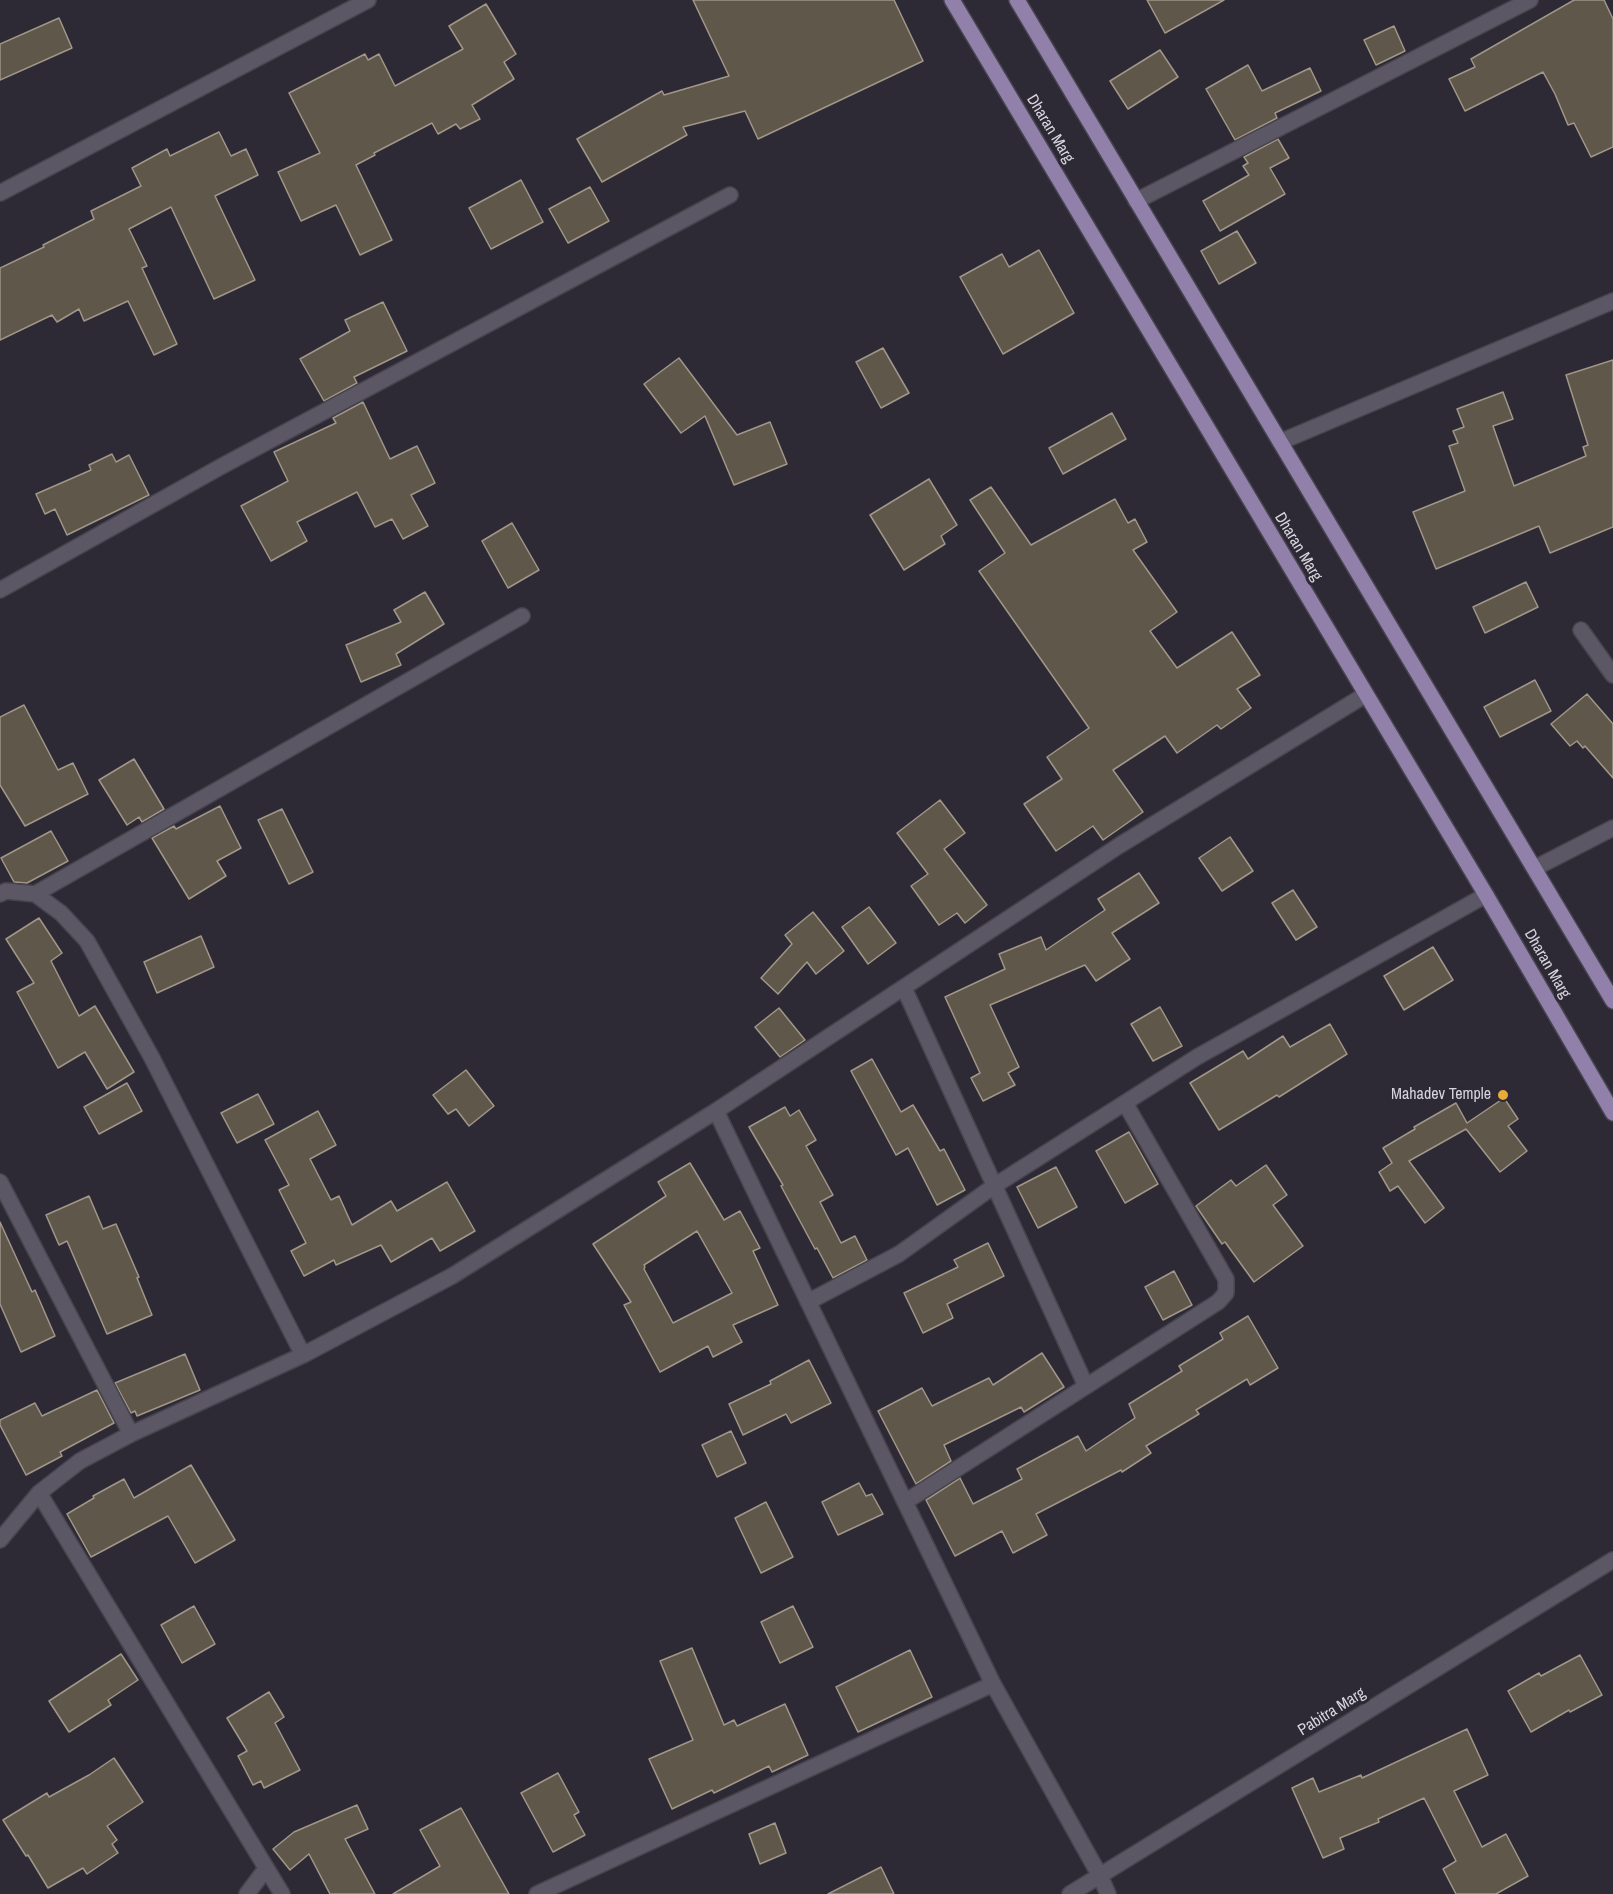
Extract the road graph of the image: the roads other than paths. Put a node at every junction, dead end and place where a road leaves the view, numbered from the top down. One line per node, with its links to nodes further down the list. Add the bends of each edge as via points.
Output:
1 (368, 0): 5 (street)
2 (952, 0): 14 (main road, Dharan Marg)
3 (1017, 0): 7 (main road)
4 (1530, 0): 7 (street)
5 (0, 193)
6 (730, 195): 10 (street, via 222,465)
7 (1136, 201): 9 (main road)
8 (1613, 301): 9 (street)
9 (1280, 442): 16 (main road)
10 (0, 590)
11 (522, 616): 18 (street)
12 (1581, 630): 13 (street)
13 (1613, 675)
14 (1365, 695): 19 (main road, Dharan Marg); 20 (street, via 1120,845)
15 (1613, 828): 16 (street)
16 (1535, 868): 21 (main road)
17 (2, 888): 18 (street)
18 (35, 894): 28 (street, via 61,913 87,941 152,1058)
19 (1486, 895): 22 (street, via 1197,1057); 24 (main road, Dharan Marg)
20 (904, 988): 23 (street); 26 (street)
21 (1613, 1001)
22 (1125, 1103): 26 (street); 29 (street, via 1227,1286 1218,1302)
23 (716, 1111): 27 (street); 28 (street, via 452,1276)
24 (1613, 1113)
25 (0, 1182): 30 (street)
26 (994, 1186): 27 (street, via 899,1254); 29 (street)
27 (808, 1302): 32 (street)
28 (303, 1355): 30 (street)
29 (1086, 1386): 32 (street)
30 (131, 1434): 31 (street, via 80,1461)
31 (39, 1493): 33 (street); 36 (street)
32 (905, 1502): 35 (street)
33 (0, 1540)
34 (1613, 1560): 37 (street, Pabitra Marg)
35 (993, 1684): 37 (street); 40 (street)
36 (265, 1870): 38 (street); 39 (street)
37 (1100, 1876): 41 (street, Pabitra Marg); 42 (street)
38 (247, 1894)
39 (282, 1894)
40 (537, 1894)
41 (1070, 1894)
42 (1108, 1894)

